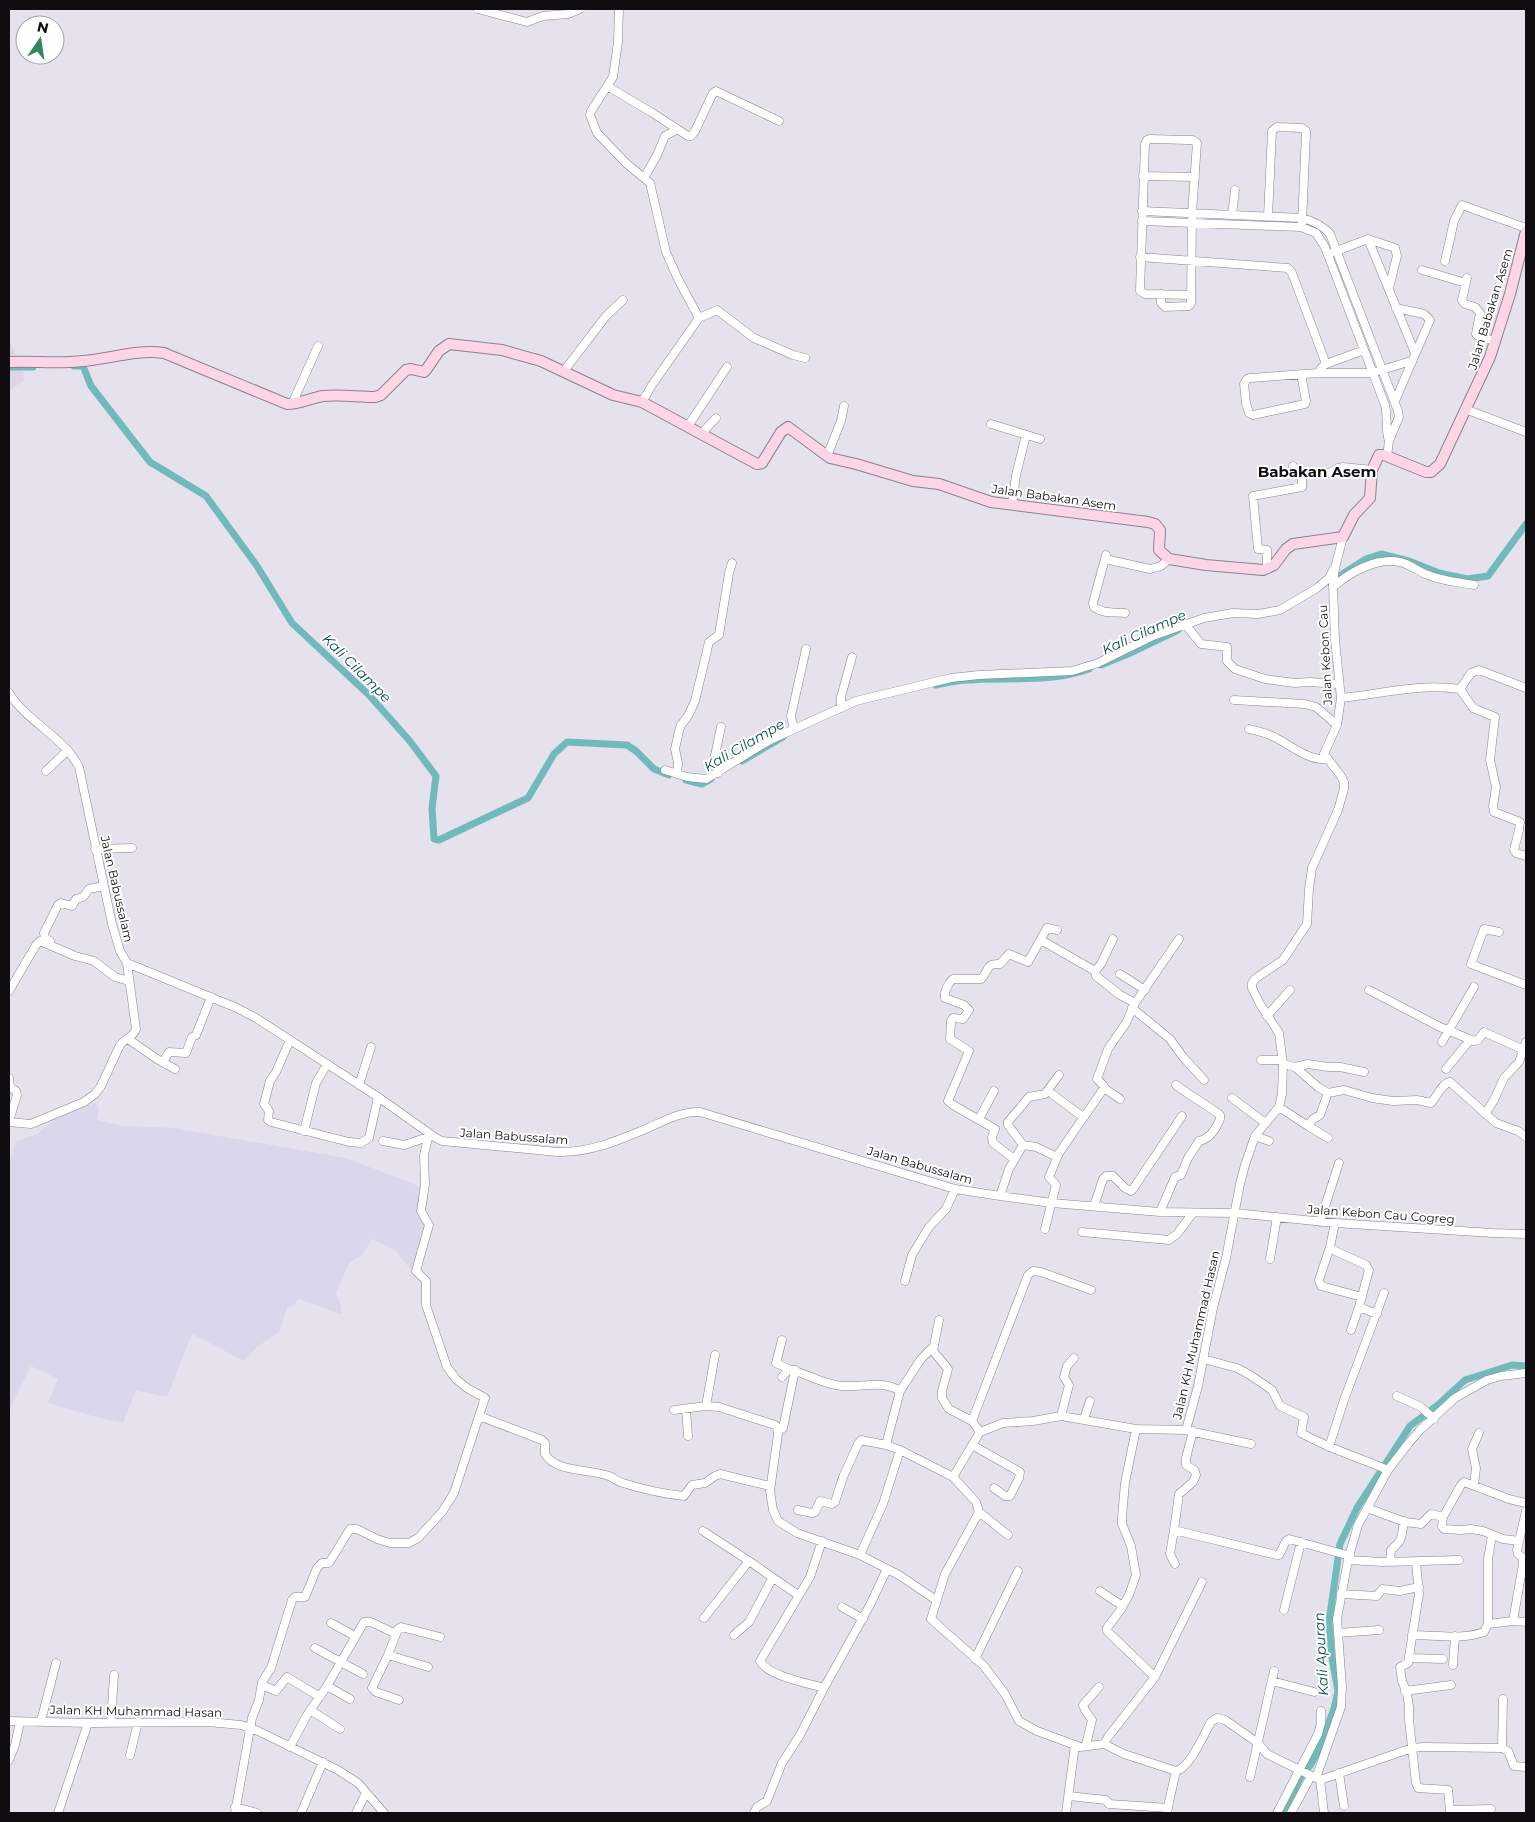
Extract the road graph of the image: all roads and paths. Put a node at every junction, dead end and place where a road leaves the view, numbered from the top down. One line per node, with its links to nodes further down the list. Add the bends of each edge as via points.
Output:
1 (478, 9): 2 (street, via 526,22)
2 (580, 9)
3 (619, 9): 4 (street, via 617,55 613,78)
4 (607, 86): 6 (street); 9 (street, via 590,115 593,124 606,144)
5 (779, 121): 6 (street, via 716,91 693,135)
6 (676, 130): 9 (street, via 665,136)
7 (1144, 176): 8 (street); 8 (street, via 1146,144 1150,139 1195,141); 11 (street)
8 (1195, 177): 12 (street)
9 (644, 178): 32 (street, via 650,183 666,252)
10 (1235, 190): 13 (street)
11 (1142, 211): 12 (street); 16 (street)
12 (1192, 213): 13 (street); 17 (street)
13 (1232, 215): 14 (street)
14 (1268, 217): 15 (street); 15 (street, via 1272,130 1277,126 1306,131)
15 (1302, 218): 18 (street); 21 (street, via 1326,229)
16 (1142, 222): 17 (street); 23 (street)
17 (1192, 223): 18 (street); 24 (street)
18 (1301, 227): 22 (street, via 1316,233)
19 (1526, 230): 25 (street, via 1462,205 1454,222); 33 (street, Jalan Babakan Asem)
20 (1368, 239): 21 (street); 27 (street); 27 (street, via 1396,249)
21 (1336, 251): 22 (street); 43 (street)
22 (1327, 254): 35 (street)
23 (1140, 257): 24 (street); 28 (street, via 1140,291)
24 (1191, 260): 29 (street); 40 (street, via 1285,266 1290,269)
25 (1445, 261)
26 (1422, 270): 33 (street, via 1467,281 1463,302 1480,313 1476,334)
27 (1389, 288): 31 (street)
28 (1161, 294): 29 (street); 29 (street, via 1161,303 1165,307 1189,306)
29 (1191, 295)
30 (623, 300): 42 (street, via 606,316)
31 (1396, 308): 36 (street); 36 (street, via 1429,317)
32 (699, 318): 37 (street, via 717,310 754,338); 48 (street)
33 (1495, 341): 51 (street, Jalan Babakan Asem)
34 (318, 346): 49 (street)
35 (1364, 350): 40 (street); 45 (street)
36 (1416, 353): 38 (street)
37 (805, 358)
38 (1411, 361): 43 (street); 47 (street)
39 (9, 362): 49 (street, via 82,362 157,352)
40 (1326, 364): 44 (street)
41 (727, 367): 54 (street)
42 (564, 371): 48 (street, Jalan Babakan Asem, via 614,395); 49 (street, Jalan Babakan Asem, via 522,354 449,344 439,351 424,372 406,370 381,395 308,398)
43 (1382, 371): 45 (street); 47 (street)
44 (1319, 373): 45 (street); 46 (street)
45 (1372, 373): 59 (street, via 1388,416)
46 (1301, 374): 46 (street, via 1305,404 1254,415 1249,413 1244,393 1245,380)
47 (1395, 400): 59 (street, via 1399,417)
48 (642, 402): 54 (street, Jalan Babakan Asem)
49 (292, 404)
50 (844, 406): 60 (street)
51 (1465, 409): 55 (street); 61 (street, Jalan Babakan Asem, via 1440,464 1431,472 1423,472)
52 (716, 418): 56 (street)
53 (991, 424): 57 (street)
54 (688, 426): 56 (street, Jalan Babakan Asem)
55 (1526, 432)
56 (701, 434): 60 (street, Jalan Babakan Asem, via 759,464 781,432 788,428)
57 (1026, 435): 58 (street); 65 (street)
58 (1040, 439)
59 (1389, 441): 61 (street)
60 (827, 456): 65 (street, Jalan Babakan Asem)
61 (1388, 456): 63 (street, via 1377,456)
62 (1293, 466): 64 (street)
63 (1372, 470): 64 (street, via 1343,467 1330,473); 66 (street, via 1370,498 1354,515)
64 (1302, 474): 69 (street, via 1302,487 1253,496 1258,549 1267,550)
65 (1012, 505): 67 (street, Jalan Babakan Asem, via 1155,524 1160,530 1159,550)
66 (1343, 537): 69 (street, via 1293,544); 70 (street)
67 (1169, 559): 69 (street); 73 (street, via 1150,569 1105,557 1094,607 1105,612)
68 (732, 563): 94 (street, via 720,631 718,637 709,642 695,701 679,731 675,750)
69 (1267, 570)
70 (1334, 572): 72 (street, Jalan Kebon Cau); 74 (street, via 1317,588 1280,610 1224,614)
71 (1474, 585): 72 (street, via 1430,576 1392,561 1368,565)
72 (1333, 586): 77 (street, Jalan Kebon Cau)
73 (1125, 613)
74 (1187, 627): 77 (street, via 1201,644 1227,647 1228,661 1242,672 1286,682); 84 (street, via 1139,642 1098,663 1072,671 951,678 856,701)
75 (806, 649): 88 (street, via 791,716)
76 (852, 658): 84 (street)
77 (1338, 684): 81 (street, Jalan Kebon Cau)
78 (1526, 688): 79 (street, via 1479,670 1468,676)
79 (1460, 689): 81 (street, via 1425,686); 95 (street, via 1473,708 1496,719 1490,760 1497,790 1494,812)
80 (9, 693): 83 (street, Jalan Babussalam)
81 (1341, 698): 85 (street, Jalan Kebon Cau)
82 (1234, 700): 85 (street, via 1305,704 1316,707)
83 (11, 704): 89 (street, Jalan Babussalam)
84 (841, 708): 88 (street)
85 (1336, 725): 90 (street, Jalan Kebon Cau)
86 (721, 728): 93 (street, via 714,760)
87 (1249, 729): 90 (street, via 1275,737 1318,760 1324,759)
88 (794, 730): 93 (street, via 762,745)
89 (68, 750): 92 (street); 97 (street, Jalan Babussalam, via 79,767)
90 (1324, 754): 118 (street, via 1344,782 1342,796 1326,842 1312,868 1307,924 1283,960 1252,983 1255,996)
91 (664, 770): 94 (street)
92 (46, 771)
93 (718, 773): 94 (street, via 702,780)
94 (677, 774)
95 (1523, 819): 98 (street, via 1514,850)
96 (132, 848): 97 (street)
97 (95, 849): 99 (street, Jalan Babussalam)
98 (1526, 856)
99 (103, 886): 105 (street, via 89,889 72,906 60,904 56,908 44,935); 106 (street, Jalan Babussalam, via 120,951)
100 (1057, 930): 104 (street, via 1047,928)
101 (1499, 932): 110 (street, via 1484,929 1471,964)
102 (1113, 939): 107 (street)
103 (1179, 939): 112 (street)
104 (1041, 940): 107 (street); 150 (street, via 1028,962 1009,954 1000,964 990,965 981,979 955,979 947,986 945,998 964,1004 969,1010 963,1019 951,1020 950,1039 969,1051 948,1101)
105 (65, 948)
106 (127, 963): 109 (street); 116 (street, Jalan Babussalam)
107 (1095, 971): 117 (street, via 1096,976)
108 (1120, 974): 112 (street)
109 (128, 981): 115 (street, via 115,977 94,961 40,941); 120 (street, via 136,1029)
110 (1526, 984)
111 (1474, 987): 119 (street)
112 (1144, 990): 117 (street)
113 (1290, 990): 118 (street)
114 (1368, 990): 119 (street)
115 (9, 991)
116 (211, 997): 121 (street, Jalan Babussalam, via 250,1015); 127 (street, via 186,1053 169,1052)
117 (1134, 1006): 136 (street, via 1170,1039); 139 (street, via 1108,1049 1097,1079)
118 (1267, 1016): 128 (street, via 1279,1033)
119 (1449, 1031): 122 (street); 123 (street)
120 (128, 1038): 127 (street); 151 (street, via 120,1045 101,1086 84,1102 31,1124)
121 (290, 1040): 129 (street, Jalan Babussalam); 154 (street, via 270,1081 264,1104 269,1111 269,1121)
122 (1470, 1040): 124 (street, via 1477,1041 1484,1032); 132 (street)
123 (1442, 1042)
124 (1525, 1046): 147 (street, via 1519,1062 1504,1078)
125 (371, 1047): 138 (street)
126 (1261, 1060): 128 (street)
127 (163, 1062): 131 (street)
128 (1282, 1062): 130 (street); 146 (street, via 1284,1086)
129 (327, 1064): 138 (street, Jalan Babussalam); 154 (street, via 316,1082)
130 (1295, 1067): 133 (street, via 1308,1064); 141 (street)
131 (175, 1069)
132 (1446, 1069)
133 (1364, 1072)
134 (1059, 1074): 161 (street, via 1045,1094 1029,1097 1008,1122)
135 (9, 1078): 151 (street, via 10,1087 17,1095)
136 (1204, 1080)
137 (1176, 1085): 169 (street, via 1220,1115 1220,1119 1210,1136 1199,1141 1181,1175 1175,1177)
138 (359, 1086): 143 (street, Jalan Babussalam)
139 (1104, 1088): 145 (street); 149 (street)
140 (994, 1091): 150 (street)
141 (1328, 1093): 147 (street, via 1344,1090 1372,1098 1430,1103 1450,1082); 153 (street, via 1320,1115 1313,1118)
142 (1052, 1094): 149 (street)
143 (378, 1097): 154 (street, via 365,1142 357,1144); 155 (street, Jalan Babussalam)
144 (1232, 1098): 152 (street)
145 (1120, 1099)
146 (1279, 1107): 152 (street); 153 (street)
147 (1485, 1114): 157 (street)
148 (1182, 1116): 168 (street, via 1133,1189 1125,1188 1114,1176 1106,1176)
149 (1083, 1117): 162 (street)
150 (979, 1119): 163 (street, via 995,1129 993,1143)
151 (9, 1121)
152 (1264, 1122): 156 (street)
153 (1308, 1126): 158 (street)
154 (304, 1131)
155 (429, 1136): 159 (street, via 404,1145); 165 (street, Jalan Babussalam, via 448,1142 574,1152 606,1144 680,1115 700,1112); 202 (street, via 424,1155 422,1211 429,1225 416,1271 426,1281 426,1305 447,1367 467,1388 485,1398)
156 (1254, 1136): 160 (street); 171 (street)
157 (1526, 1137)
158 (1328, 1138)
159 (383, 1141)
160 (1269, 1141)
161 (1023, 1146): 162 (street, via 1036,1147); 163 (street)
162 (1057, 1157): 167 (street, via 1049,1177 1056,1185)
163 (1014, 1159): 166 (street)
164 (1339, 1162): 173 (street)
165 (955, 1189): 166 (street, Jalan Babussalam); 180 (street, via 946,1209 929,1227 912,1255)
166 (1000, 1196): 167 (street, Jalan Babussalam)
167 (1052, 1203): 168 (street, Jalan Babussalam); 175 (street)
168 (1094, 1206): 169 (street, Jalan Babussalam)
169 (1160, 1212): 170 (street, Jalan Babussalam)
170 (1193, 1213): 171 (street, Jalan Babussalam); 176 (street, via 1177,1234 1167,1241)
171 (1234, 1213): 172 (street, Jalan Kebon Cau Cogreg); 192 (street, Jalan KH Muhammad Hasan)
172 (1277, 1217): 173 (street, Jalan Kebon Cau Cogreg); 179 (street)
173 (1320, 1222): 174 (street, Jalan Kebon Cau Cogreg)
174 (1335, 1223): 177 (street, Jalan Kebon Cau Cogreg); 178 (street)
175 (1045, 1229)
176 (1082, 1232)
177 (1526, 1234)
178 (1330, 1247): 183 (street, via 1368,1267); 183 (street, via 1319,1280 1321,1286)
179 (1270, 1259)
180 (906, 1281)
181 (1091, 1290): 206 (street, via 1041,1272 1028,1274)
182 (1384, 1293): 185 (street)
183 (1362, 1297): 184 (street)
184 (1359, 1307): 185 (street); 187 (street)
185 (1377, 1314): 216 (street)
186 (939, 1320): 189 (street)
187 (1351, 1330)
188 (782, 1340): 193 (street, via 776,1363)
189 (934, 1346): 196 (street, via 921,1359); 206 (street, via 936,1356 948,1369 942,1398 949,1409)
190 (715, 1355): 199 (street)
191 (1074, 1358): 203 (street, via 1064,1377 1069,1385)
192 (1203, 1358): 209 (street, Jalan KH Muhammad Hasan); 216 (street, via 1237,1368 1272,1390 1280,1406 1304,1417 1301,1433)
193 (792, 1370): 195 (street); 196 (street, via 838,1385 874,1384); 208 (street, via 782,1428)
194 (1526, 1373): 204 (street, via 1487,1380 1455,1398)
195 (782, 1377)
196 (900, 1391): 215 (street)
197 (1397, 1396): 204 (street)
198 (1090, 1401): 205 (street)
199 (706, 1406): 200 (street); 208 (street, via 737,1412 775,1425)
200 (686, 1409): 201 (street); 212 (street)
201 (674, 1410)
202 (480, 1416): 221 (street, via 542,1440 545,1454 553,1463 632,1485 684,1496 692,1485 705,1483 720,1474); 284 (street, via 454,1493 418,1538 409,1543 390,1543 353,1528 348,1530 330,1563 322,1563 317,1568 305,1597 292,1600 271,1668)
203 (1061, 1416): 205 (street, Jalan KH Muhammad Hasan); 210 (street, Jalan KH Muhammad Hasan, via 999,1424)
204 (1433, 1417): 218 (street)
205 (1084, 1419): 207 (street, Jalan KH Muhammad Hasan)
206 (972, 1421): 210 (street)
207 (1136, 1429): 209 (street, Jalan KH Muhammad Hasan); 254 (street, via 1122,1517 1136,1575)
208 (778, 1430): 221 (street)
209 (1190, 1431): 214 (street); 230 (street, via 1186,1465 1196,1475 1179,1494)
210 (980, 1432): 213 (street)
211 (1479, 1433): 220 (street, via 1472,1449 1476,1468)
212 (688, 1436)
213 (972, 1444): 219 (street); 222 (street, via 1020,1472 1010,1496)
214 (1251, 1444)
215 (886, 1445): 217 (street); 225 (street, via 861,1440 835,1502 820,1501 812,1513)
216 (1330, 1447): 218 (street)
217 (900, 1450): 219 (street); 237 (street, via 883,1504)
218 (1387, 1470): 224 (street)
219 (953, 1477): 226 (street, via 976,1502)
220 (1474, 1485): 223 (street); 228 (street, via 1462,1483)
221 (770, 1486): 234 (street, via 778,1522 797,1534)
222 (994, 1488)
223 (1526, 1503)
224 (1367, 1508): 229 (street); 238 (street)
225 (798, 1510)
226 (979, 1512): 232 (street); 252 (street, via 951,1562)
227 (1526, 1512): 235 (street)
228 (1443, 1517): 229 (street, via 1431,1514 1419,1525); 233 (street, via 1444,1529 1469,1528)
229 (1404, 1521): 241 (street, via 1401,1539 1391,1550)
230 (1174, 1530): 236 (street, via 1276,1555 1280,1555 1288,1540); 243 (street, via 1170,1554)
231 (703, 1531): 240 (street)
232 (1008, 1535)
233 (1492, 1535): 235 (street, via 1502,1540); 261 (street, via 1488,1559)
234 (822, 1541): 237 (street); 251 (street, via 810,1577)
235 (1519, 1541): 258 (street, via 1517,1552 1523,1564)
236 (1301, 1542): 238 (street); 255 (street)
237 (860, 1555): 244 (street)
238 (1348, 1557): 241 (street); 250 (street)
239 (1460, 1560): 242 (street)
240 (749, 1561): 246 (street); 256 (street)
241 (1390, 1562): 242 (street)
242 (1416, 1562): 248 (street)
243 (1175, 1564)
244 (887, 1569): 252 (street); 257 (street)
245 (1018, 1571): 273 (street)
246 (772, 1579): 251 (street); 265 (street, via 750,1622)
247 (1202, 1582): 282 (street)
248 (1419, 1587): 250 (street, via 1400,1591 1383,1589 1377,1596); 266 (street)
249 (1100, 1591): 254 (street)
250 (1341, 1594): 263 (street)
251 (798, 1595): 288 (street, via 760,1661 775,1674)
252 (936, 1600): 273 (street, via 931,1619)
253 (842, 1607): 257 (street)
254 (1122, 1607): 282 (street, via 1107,1631)
255 (1284, 1610)
256 (704, 1618)
257 (862, 1619): 288 (street)
258 (1513, 1621): 259 (street); 261 (street)
259 (1526, 1622)
260 (330, 1623): 267 (street)
261 (1488, 1624): 268 (street, via 1482,1633)
262 (1379, 1630): 263 (street)
263 (1338, 1633): 318 (street, via 1341,1707)
264 (396, 1634): 267 (street, via 366,1621); 269 (street, via 401,1627); 271 (street)
265 (734, 1635)
266 (1412, 1635): 268 (street); 272 (street)
267 (355, 1636): 275 (street)
268 (1455, 1636): 277 (street)
269 (440, 1637)
270 (315, 1648): 275 (street)
271 (388, 1655): 278 (street); 294 (street, via 372,1688)
272 (1409, 1658): 274 (street); 289 (street, via 1407,1665 1400,1667)
273 (976, 1659): 307 (street, via 992,1675 1019,1721)
274 (1443, 1659)
275 (340, 1663): 280 (street); 286 (street)
276 (56, 1664): 298 (street)
277 (1452, 1665)
278 (428, 1667)
279 (1274, 1671): 283 (street)
280 (363, 1674)
281 (114, 1676): 300 (street)
282 (1155, 1677): 306 (street)
283 (1272, 1681): 290 (street); 305 (street)
284 (262, 1685): 291 (street, via 276,1691 287,1677); 303 (street)
285 (1450, 1685): 289 (street)
286 (327, 1686): 291 (street); 292 (street)
287 (1099, 1687): 308 (street, via 1084,1704 1092,1720)
288 (824, 1688): 332 (street, via 782,1763 767,1800)
289 (1405, 1691): 310 (street)
290 (1314, 1692)
291 (320, 1697): 295 (street)
292 (350, 1699)
293 (1503, 1699): 311 (street)
294 (399, 1700)
295 (310, 1710): 304 (street); 309 (street)
296 (1321, 1711): 318 (street)
297 (9, 1721): 299 (street, Jalan KH Muhammad Hasan)
298 (41, 1721): 299 (street, Jalan KH Muhammad Hasan); 302 (street, Jalan KH Muhammad Hasan)
299 (20, 1722): 313 (street)
300 (111, 1722): 301 (street, Jalan KH Muhammad Hasan); 302 (street, Jalan KH Muhammad Hasan)
301 (138, 1722): 303 (street, Jalan KH Muhammad Hasan, via 208,1722); 312 (street)
302 (88, 1723): 327 (street)
303 (251, 1728): 309 (street, Jalan KH Muhammad Hasan); 324 (street)
304 (340, 1729)
305 (1258, 1743): 316 (street, via 1225,1720 1215,1718 1188,1762); 318 (street, via 1267,1754); 319 (street)
306 (1104, 1744): 308 (street); 316 (street)
307 (1075, 1745): 308 (street); 321 (street)
308 (1086, 1746)
309 (290, 1747): 314 (street, Jalan KH Muhammad Hasan)
310 (1412, 1748): 311 (street); 317 (street); 326 (street, via 1418,1787 1446,1789 1450,1810)
311 (1502, 1748): 315 (street, via 1508,1751 1514,1766)
312 (130, 1755)
313 (9, 1760)
314 (323, 1762): 320 (street, Jalan KH Muhammad Hasan, via 351,1778); 329 (street)
315 (1526, 1767)
316 (1176, 1771): 325 (street)
317 (1340, 1773): 318 (street); 322 (street)
318 (1309, 1775): 334 (street); 335 (street); 336 (street)
319 (1250, 1777)
320 (366, 1793): 330 (street); 331 (street, Jalan KH Muhammad Hasan)
321 (1069, 1796): 325 (street); 333 (street)
322 (1344, 1806)
323 (1491, 1808): 326 (street)
324 (235, 1810): 328 (street)
325 (1168, 1811)
326 (1468, 1811)
327 (58, 1813)
328 (257, 1813)
329 (301, 1813)
330 (356, 1813)
331 (384, 1813)
332 (754, 1813)
333 (1066, 1813)
334 (1277, 1813)
335 (1291, 1813)
336 (1324, 1813)

